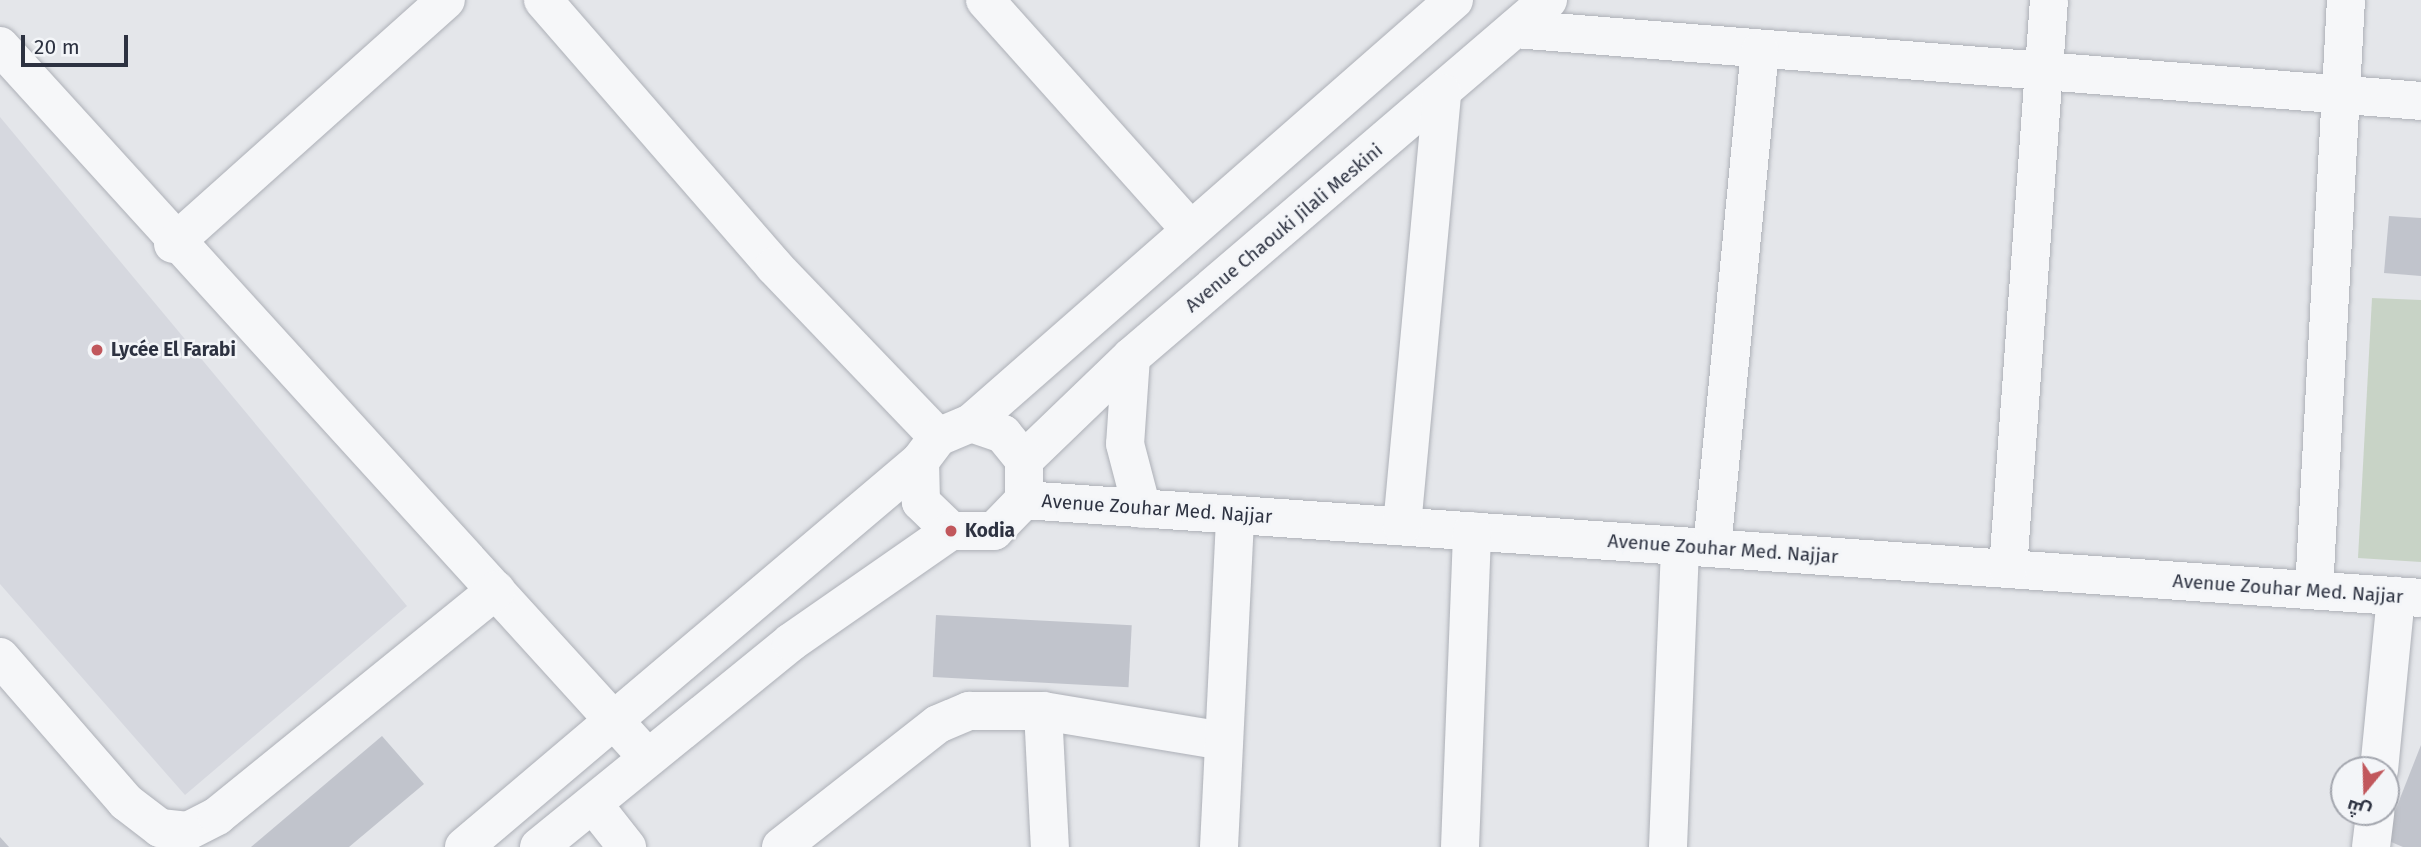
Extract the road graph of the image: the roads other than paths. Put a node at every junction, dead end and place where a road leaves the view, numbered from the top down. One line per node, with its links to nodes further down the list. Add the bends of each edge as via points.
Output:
1 (446, 0): 16 (street)
2 (543, 0): 18 (street, via 774,266)
3 (985, 0): 15 (street)
4 (1454, 0): 15 (street)
5 (1548, 0): 8 (street, Avenue Chaouki Jilali Meskini)
6 (2049, 0): 11 (street)
7 (2346, 0): 13 (street)
8 (1515, 29): 10 (street); 12 (street, Avenue Chaouki Jilali Meskini)
9 (0, 46): 16 (street)
10 (1760, 51): 11 (street); 26 (street)
11 (2044, 71): 13 (street); 27 (street)
12 (1442, 93): 17 (street, Avenue Chaouki Jilali Meskini); 23 (street)
13 (2338, 94): 14 (street); 29 (street)
14 (2421, 101)
15 (1189, 228): 18 (street)
16 (173, 243): 28 (street)
17 (1131, 358): 19 (street, Avenue Chaouki Jilali Meskini); 21 (street, via 1125,444)
18 (943, 441): 19 (street, via 1003,434); 24 (street, via 921,502); 33 (street)
19 (1024, 460): 20 (street)
20 (1024, 500): 21 (street, Avenue Zouhar Med. Najjar); 24 (street, via 994,531)
21 (1142, 509): 22 (street, Avenue Zouhar Med. Najjar)
22 (1235, 515): 23 (street, Avenue Zouhar Med. Najjar); 34 (street)
23 (1402, 526): 25 (street, Avenue Zouhar Med. Najjar)
24 (951, 531): 36 (street, via 791,642)
25 (1472, 531): 26 (street, Avenue Zouhar Med. Najjar); 45 (street)
26 (1696, 547): 27 (street, Avenue Zouhar Med. Najjar); 46 (street)
27 (2008, 569): 29 (street, Avenue Zouhar Med. Najjar)
28 (496, 590): 31 (street, via 217,816 188,831 160,828 126,802); 33 (street)
29 (2314, 590): 30 (street, Avenue Zouhar Med. Najjar)
30 (2409, 597): 35 (street)
31 (0, 657)
32 (1043, 711): 34 (street); 42 (street, via 996,706 938,724); 43 (street)
33 (613, 715): 36 (street); 39 (street)
34 (1224, 741): 44 (street)
35 (2381, 756)
36 (647, 757): 37 (street)
37 (593, 804): 40 (street); 41 (street)
38 (2373, 826): 47 (street)
39 (464, 847)
40 (539, 847)
41 (627, 847)
42 (780, 847)
43 (1050, 847)
44 (1220, 847)
45 (1460, 847)
46 (1668, 847)
47 (2371, 847)

